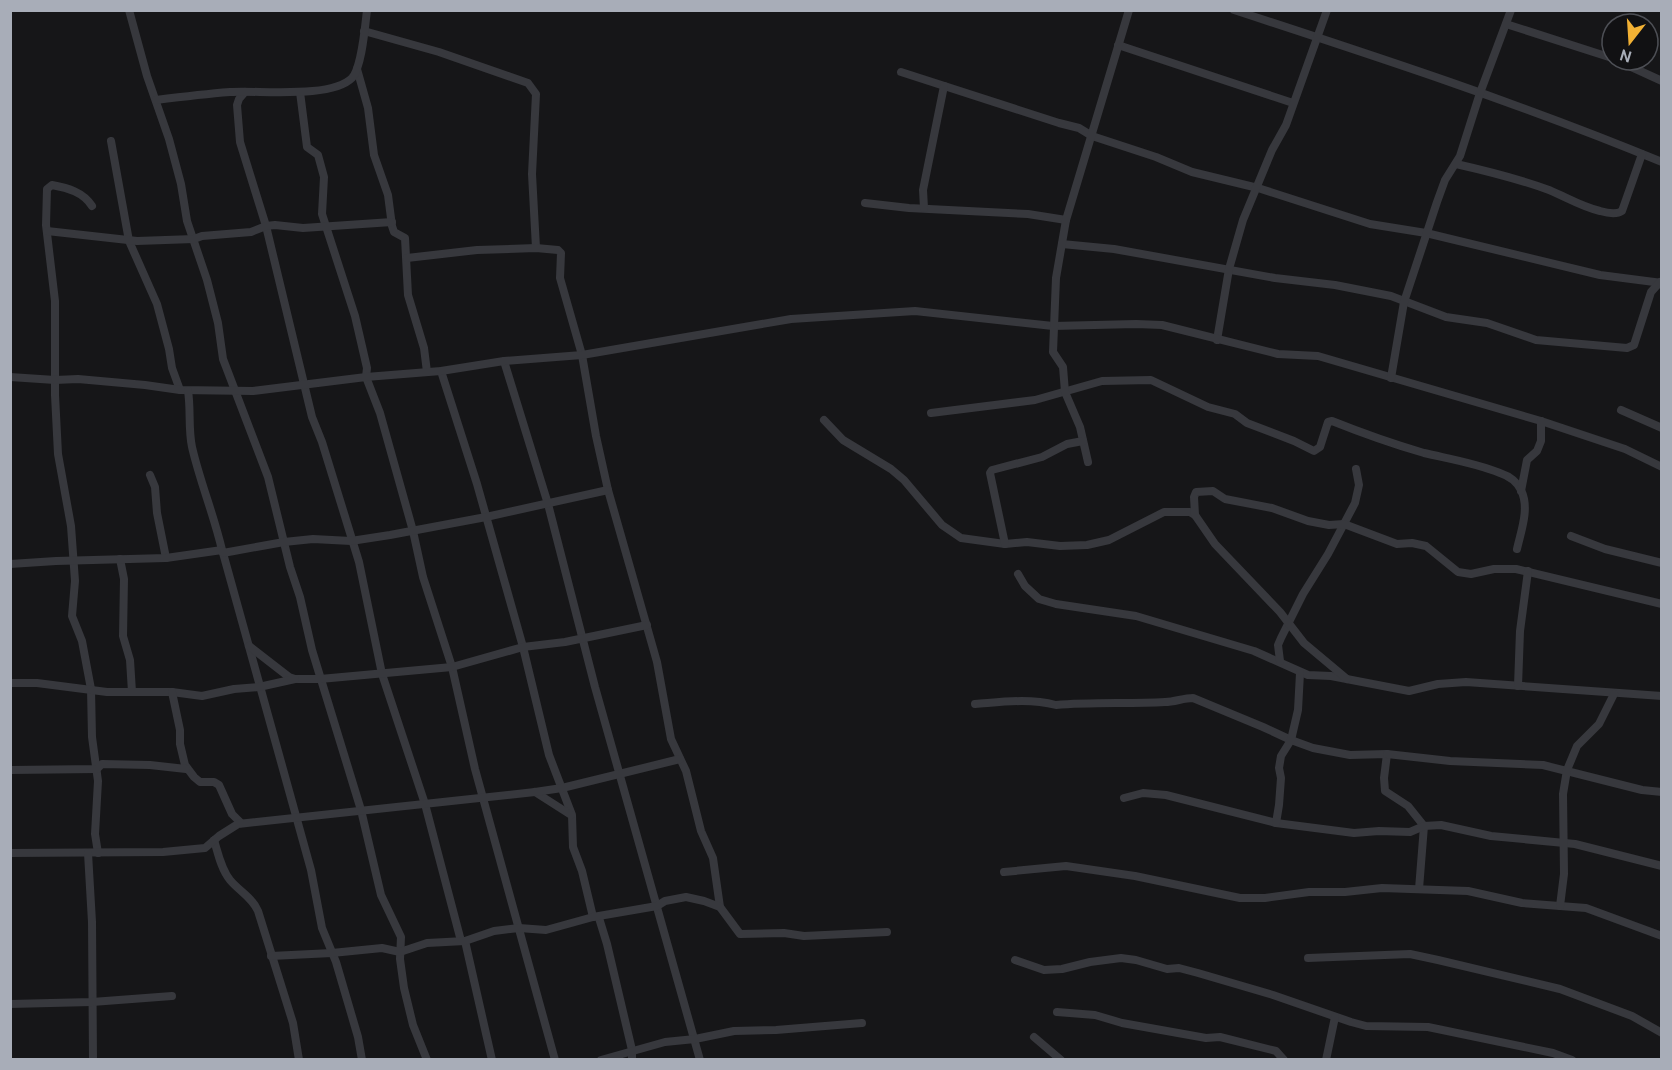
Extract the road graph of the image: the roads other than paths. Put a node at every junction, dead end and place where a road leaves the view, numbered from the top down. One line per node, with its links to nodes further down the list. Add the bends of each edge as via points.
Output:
1 (129, 10): 20 (street)
2 (367, 10): 8 (street)
3 (1129, 10): 10 (street)
4 (1234, 10): 9 (street)
5 (1327, 10): 9 (street)
6 (1511, 10): 7 (street)
7 (1506, 24): 11 (street); 19 (street)
8 (364, 31): 12 (street); 40 (street, via 528,83 536,94 532,174)
9 (1317, 38): 19 (street); 21 (street)
10 (1118, 45): 21 (street); 22 (street)
11 (1600, 54)
12 (357, 69): 18 (street, via 352,78 341,84); 32 (street)
13 (901, 72): 16 (street)
14 (1642, 72): 15 (street)
15 (1662, 81)
16 (944, 86): 22 (street); 30 (street, via 923,190)
17 (245, 92): 18 (street); 20 (street); 33 (street, via 237,105 240,142)
18 (300, 92): 34 (street, via 307,147 318,155 324,177 322,214)
19 (1480, 93): 24 (street); 26 (street)
20 (156, 100): 37 (street)
21 (1293, 103): 27 (street)
22 (1092, 135): 27 (street, via 1192,172); 31 (street)
23 (111, 141): 38 (street)
24 (1642, 154): 25 (street); 26 (street, via 1622,211 1616,213 1599,211 1550,191)
25 (1662, 162)
26 (1456, 164): 36 (street, via 1445,180)
27 (1258, 188): 36 (street, via 1370,224); 42 (street, via 1243,220)
28 (865, 203): 30 (street)
29 (92, 206): 35 (street, via 86,196 52,185 46,196)
30 (924, 208): 31 (street)
31 (1066, 220): 39 (street)
32 (392, 222): 34 (street); 41 (street, via 394,232 405,238)
33 (266, 226): 34 (street); 37 (street, via 251,232); 55 (street)
34 (326, 227): 52 (street, via 355,316)
35 (47, 231): 38 (street); 54 (street, via 55,301)
36 (1426, 233): 43 (street, via 1600,275); 44 (street)
37 (194, 239): 38 (street); 57 (street)
38 (129, 241): 56 (street, via 157,304 172,368)
39 (1062, 244): 42 (street); 45 (street)
40 (536, 248): 41 (street); 47 (street, via 561,253 560,278)
41 (407, 258): 50 (street, via 408,295)
42 (1229, 268): 44 (street, via 1367,291); 46 (street)
43 (1661, 282): 44 (street, via 1651,292 1634,345 1627,348 1536,340)
44 (1404, 302): 53 (street)
45 (1053, 326): 46 (street, via 1162,325); 47 (street, via 915,311 791,319); 58 (street, via 1053,352 1063,367)
46 (1217, 340): 53 (street, via 1278,354 1318,356)
47 (582, 355): 48 (street); 69 (street)
48 (504, 361): 49 (street); 71 (street)
49 (441, 371): 50 (street); 73 (street)
50 (427, 372): 52 (street)
51 (10, 377): 54 (street)
52 (366, 377): 55 (street); 75 (street)
53 (1391, 378): 62 (street)
54 (55, 380): 56 (street); 84 (street, via 58,454)
55 (305, 385): 57 (street); 77 (street)
56 (184, 391): 57 (street); 81 (street, via 192,447)
57 (234, 391): 78 (street, via 268,477)
58 (1065, 392): 60 (street, via 1035,400); 64 (street); 70 (street, via 1102,381 1151,380 1314,451 1320,447 1328,422 1332,421 1365,435 1502,473 1514,480)
59 (1621, 410): 63 (street)
60 (931, 413)
61 (824, 420): 79 (street, via 843,440 904,480 942,525 961,538)
62 (1541, 422): 66 (street, via 1625,449); 70 (street, via 1541,441 1527,460)
63 (1662, 428)
64 (1083, 441): 65 (street); 79 (street, via 992,470)
65 (1088, 462)
66 (1662, 467)
67 (1356, 469): 74 (street, via 1359,485)
68 (150, 475): 82 (street)
69 (608, 490): 71 (street); 91 (street)
70 (1521, 491): 80 (street, via 1525,518)
71 (548, 504): 73 (street); 92 (street)
72 (1194, 516): 74 (street, via 1196,492 1213,491 1225,499 1272,508 1308,521); 79 (street, via 1190,512 1164,512 1109,540 1088,545); 90 (street)
73 (486, 517): 75 (street); 94 (street)
74 (1344, 524): 87 (street, via 1397,544 1426,546 1458,572 1471,574 1494,568); 90 (street)
75 (413, 531): 77 (street); 96 (street, via 423,577)
76 (1571, 536): 85 (street)
77 (351, 541): 78 (street); 98 (street)
78 (284, 542): 81 (street); 99 (street)
79 (1005, 544)
80 (1517, 549)
81 (222, 552): 82 (street); 93 (street)
82 (166, 558): 83 (street)
83 (120, 559): 84 (street); 106 (street, via 124,579 123,636 130,660)
84 (74, 561): 86 (street); 105 (street, via 72,616 82,641)
85 (1662, 563)
86 (10, 564)
87 (1528, 571): 89 (street); 103 (street)
88 (1018, 574): 95 (street, via 1039,599 1136,616)
89 (1662, 604)
90 (1289, 624): 95 (street, via 1278,645); 101 (street, via 1304,643)
91 (647, 625): 92 (street); 113 (street, via 671,739)
92 (582, 638): 94 (street); 118 (street)
93 (248, 645): 100 (street); 104 (street)
94 (523, 646): 96 (street); 119 (street, via 549,755)
95 (1280, 661): 97 (street)
96 (452, 667): 98 (street); 122 (street)
97 (1300, 673): 101 (street); 111 (street)
98 (382, 674): 99 (street); 124 (street)
99 (320, 678): 100 (street); 125 (street)
100 (295, 679): 104 (street)
101 (1347, 679): 103 (street, via 1409,691 1452,682)
102 (10, 684): 105 (street)
103 (1518, 686): 108 (street)
104 (259, 687): 107 (street, via 202,696); 127 (street)
105 (91, 689): 106 (street); 114 (street)
106 (132, 692): 107 (street)
107 (172, 692): 115 (street)
108 (1614, 694): 109 (street); 117 (street, via 1599,724 1577,746)
109 (1662, 696)
110 (975, 704): 111 (street, via 1021,700 1056,705 1152,703 1193,698)
111 (1291, 740): 112 (street, via 1350,755); 129 (street, via 1281,756)
112 (1387, 754): 117 (street); 130 (street, via 1385,791 1408,806)
113 (680, 759): 118 (street); 141 (street, via 713,858)
114 (97, 769): 115 (street, via 102,764); 116 (street); 135 (street)
115 (186, 769): 128 (street, via 200,782 219,784 232,814)
116 (10, 770)
117 (1567, 770): 121 (street); 132 (street, via 1563,794)
118 (619, 773): 119 (street); 139 (street)
119 (562, 788): 120 (street); 126 (street)
120 (535, 792): 122 (street); 126 (street)
121 (1662, 792)
122 (483, 798): 124 (street); 143 (street)
123 (1124, 798): 129 (street, via 1166,795)
124 (425, 804): 125 (street); 146 (street)
125 (361, 810): 127 (street); 147 (street, via 381,895 401,937)
126 (572, 815): 142 (street, via 573,848)
127 (297, 817): 128 (street); 148 (street, via 322,928)
128 (241, 823): 131 (street)
129 (1276, 823): 130 (street, via 1354,833 1410,832)
130 (1424, 826): 132 (street, via 1441,825 1491,836); 138 (street)
131 (214, 840): 135 (street, via 205,848); 149 (street, via 228,877 254,901)
132 (1564, 843): 136 (street); 140 (street)
133 (10, 853): 134 (street)
134 (88, 853): 135 (street); 153 (street)
135 (98, 853)
136 (1662, 866)
137 (1004, 872): 138 (street, via 1066,866 1240,898)
138 (1419, 888): 140 (street, via 1468,891 1522,903)
139 (657, 906): 141 (street, via 686,897); 142 (street); 160 (street)
140 (1560, 906): 145 (street, via 1586,908)
141 (720, 907): 144 (street, via 740,934)
142 (596, 917): 143 (street, via 546,930); 161 (street, via 607,944)
143 (519, 928): 146 (street); 167 (street)
144 (887, 932)
145 (1662, 936)
146 (463, 941): 147 (street, via 427,943); 166 (street)
147 (400, 951): 148 (street, via 382,948); 165 (street, via 412,1025)
148 (332, 953): 149 (street); 164 (street)
149 (271, 956): 163 (street, via 293,1023)
150 (1308, 958): 158 (street, via 1410,954 1560,989 1632,1016)
151 (1016, 960): 156 (street, via 1044,970 1121,958 1136,960 1198,973)
152 (172, 996): 153 (street)
153 (92, 1002): 154 (street); 162 (street)
154 (10, 1004)
155 (1057, 1012): 171 (street, via 1082,1012 1122,1023 1220,1037 1276,1051)
156 (1335, 1017): 172 (street); 173 (street, via 1366,1026 1428,1027)
157 (862, 1023): 160 (street, via 734,1031)
158 (1662, 1033)
159 (1034, 1037): 170 (street)
160 (695, 1039): 161 (street, via 665,1042); 169 (street)
161 (632, 1055): 168 (street)
162 (93, 1059)
163 (299, 1059)
164 (362, 1059)
165 (427, 1059)
166 (492, 1059)
167 (555, 1059)
168 (601, 1059)
169 (700, 1059)
170 (1061, 1059)
171 (1284, 1059)
172 (1326, 1059)
173 (1572, 1059)

